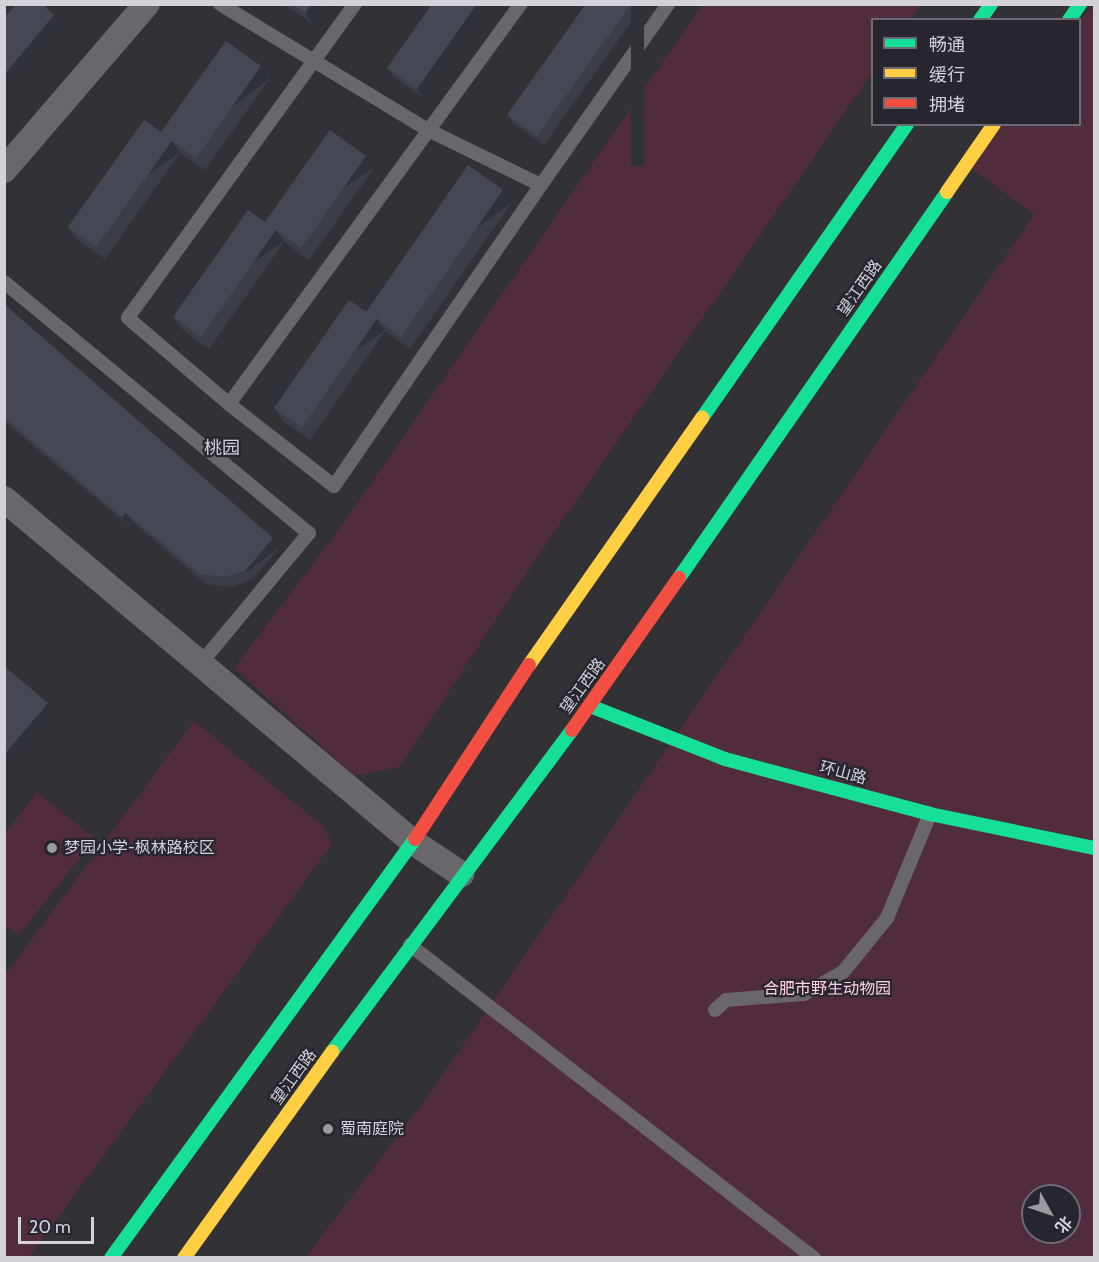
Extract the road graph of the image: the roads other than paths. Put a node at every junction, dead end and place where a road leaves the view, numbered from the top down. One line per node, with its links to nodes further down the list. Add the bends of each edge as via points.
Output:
1 (147, 4): 14 (street)
2 (220, 4): 10 (lane)
3 (355, 4): 10 (lane)
4 (521, 4): 13 (lane)
5 (668, 4): 15 (lane)
6 (991, 4): 8 (main road)
7 (1080, 4): 9 (main road)
8 (981, 18)
9 (1070, 18)
10 (313, 63): 13 (lane); 17 (lane, via 128,318)
11 (906, 126): 22 (main road, via 535,657)
12 (993, 126): 20 (main road, 望江西路)
13 (428, 130): 15 (lane); 17 (lane)
14 (4, 170)
15 (541, 185): 17 (lane, via 334,486)
16 (4, 282): 19 (lane, via 309,533)
17 (229, 404)
18 (4, 499): 19 (street)
19 (201, 663): 22 (street)
20 (590, 706): 21 (main road, 环山路, via 725,759); 24 (main road, 望江西路)
21 (930, 814): 23 (main road, 环山路); 26 (lane, via 887,918 843,972 804,994 726,1000)
22 (413, 842): 24 (street); 27 (main road)
23 (1095, 848)
24 (461, 874): 25 (main road, 望江西路)
25 (410, 945): 28 (main road, 望江西路); 29 (lane)
26 (716, 1010)
27 (111, 1257)
28 (184, 1257)
29 (814, 1257)

